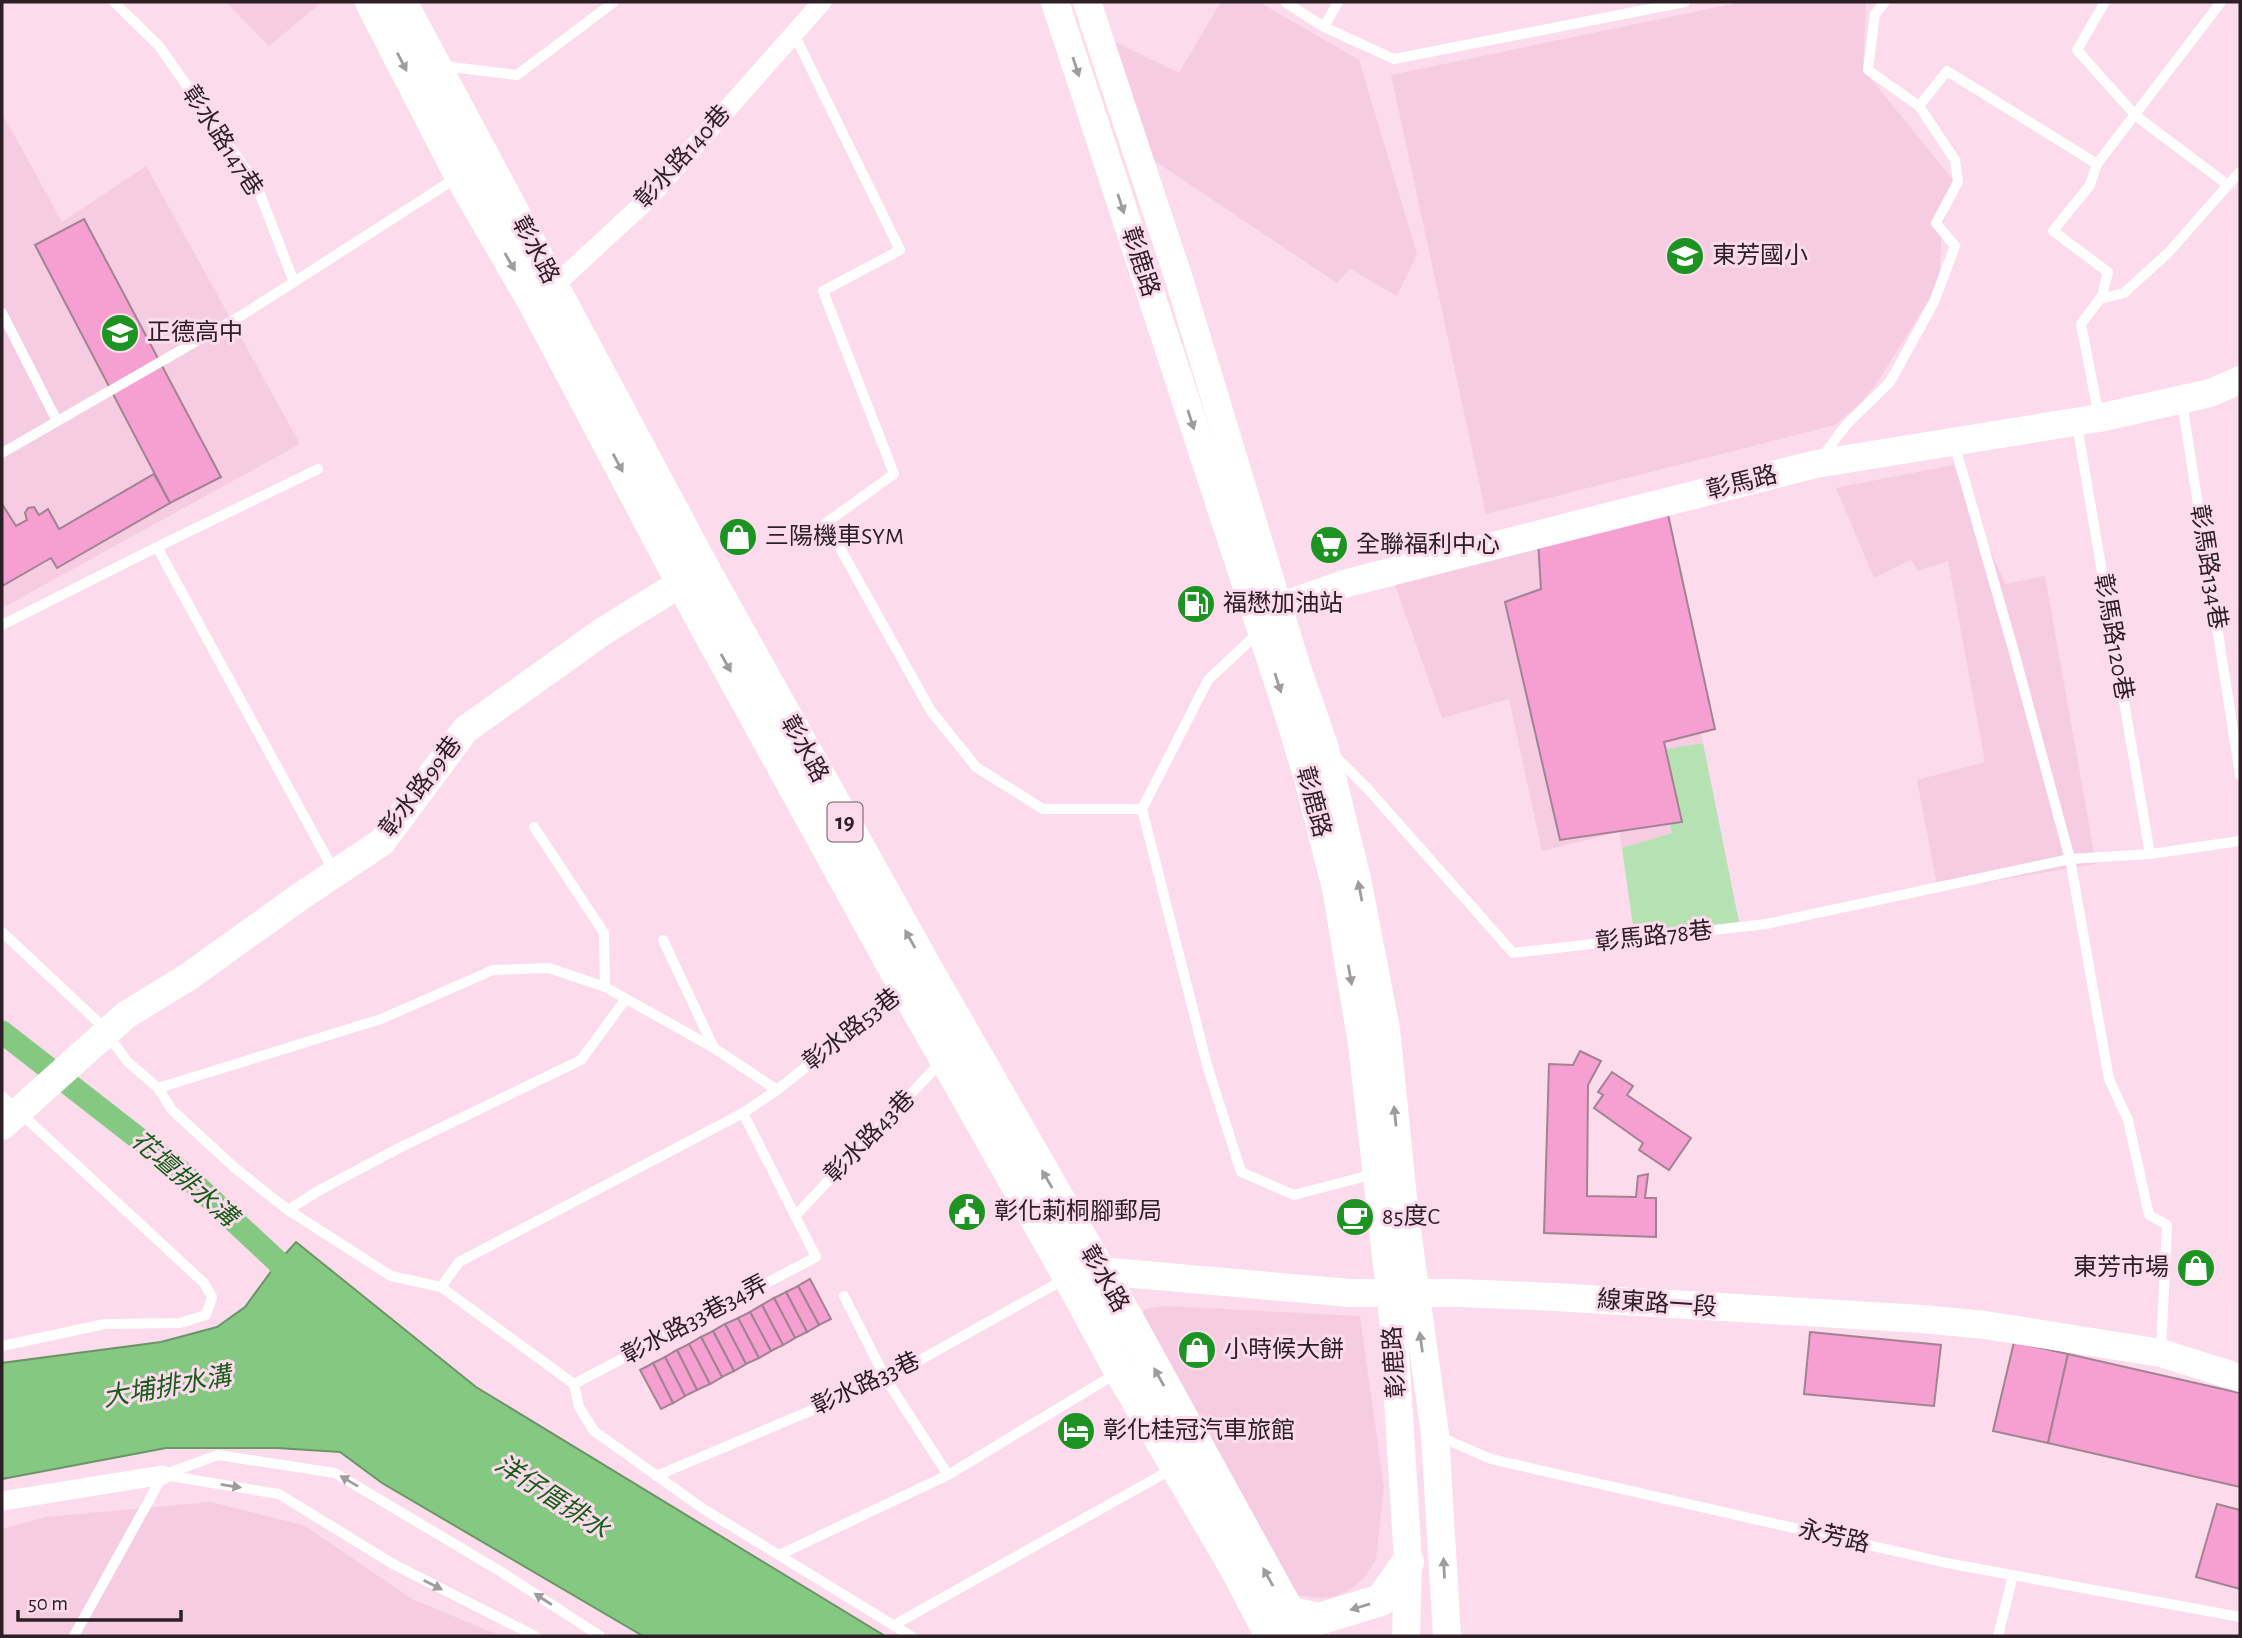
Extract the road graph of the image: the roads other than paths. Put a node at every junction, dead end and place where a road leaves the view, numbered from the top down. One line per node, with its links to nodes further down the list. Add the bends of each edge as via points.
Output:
1 (114, 2): 26 (lane, 彰水路147巷, via 159,46 256,184)
2 (371, 2): 22 (main road, 彰水路 / 19, one-way to 22)
3 (401, 2): 16 (main road, 彰水路 / 19)
4 (614, 2): 16 (lane, via 517,75)
5 (822, 2): 15 (street, 彰水路140巷)
6 (1055, 2): 20 (main road, 彰鹿路, one-way to 20)
7 (1087, 2): 19 (main road, 彰鹿路)
8 (1285, 2): 14 (lane)
9 (1338, 2): 14 (lane)
10 (1685, 2): 14 (lane, via 1394,59)
11 (1885, 2): 17 (lane, via 1875,14 1868,70)
12 (2105, 2): 18 (lane, via 2077,50)
13 (2221, 2): 18 (lane)
14 (1324, 27)
15 (794, 34): 28 (street, 彰水路140巷, via 647,200); 46 (lane, via 900,250 823,291 894,474 826,523 931,711 976,767 1043,809)
16 (435, 65): 22 (main road, 彰水路 / 19)
17 (1919, 106): 21 (lane, via 1947,71); 37 (lane, via 1955,160 1958,182 1936,223 1955,246 1934,302 1891,382 1846,425)
18 (2136, 116): 21 (lane); 24 (lane)
19 (1130, 127): 20 (main road); 25 (main road, 彰鹿路)
20 (1100, 139): 27 (main road, 彰鹿路, one-way to 27)
21 (2097, 164): 29 (lane, via 2090,185 2053,231 2108,272)
22 (472, 165): 26 (lane); 28 (main road, 彰水路 / 19)
23 (2240, 172): 24 (lane)
24 (2228, 185): 29 (lane, via 2168,253 2124,293)
25 (1179, 279): 27 (main road); 41 (main road, 彰鹿路)
26 (294, 282): 34 (lane)
27 (1149, 289): 43 (main road, 彰鹿路, one-way to 43)
28 (542, 292): 40 (main road, 彰水路 / 19)
29 (2100, 299): 33 (lane, 彰馬路120巷, via 2081,324)
30 (2, 313): 34 (lane)
31 (2240, 380): 32 (main road, 彰馬路)
32 (2182, 400): 33 (main road, 彰馬路); 45 (lane, 彰馬路134巷)
33 (2088, 420): 35 (main road, 彰馬路); 49 (lane, 彰馬路120巷)
34 (57, 421): 36 (lane)
35 (1953, 442): 37 (main road, 彰馬路); 50 (lane)
36 (2, 453)
37 (1816, 464): 41 (main road, 彰馬路, via 1347,583)
38 (318, 469): 39 (lane)
39 (157, 547): 42 (lane); 51 (lane)
40 (693, 575): 51 (main road, 彰水路99巷, via 602,632 465,730 382,842); 54 (main road, 彰水路 / 19)
41 (1279, 607): 43 (main road); 44 (main road, 彰鹿路)
42 (2, 625)
43 (1261, 631): 46 (lane, via 1208,680); 64 (main road, 彰鹿路, one-way to 64, via 1307,775 1336,888 1362,1044)
44 (1324, 745): 50 (lane, 彰馬路78巷, via 1513,953 1766,924); 70 (main road, 彰鹿路, one-way to 44, via 1404,1208 1386,1028 1357,879)
45 (2240, 775)
46 (1142, 808): 64 (lane, via 1207,1065 1241,1172 1294,1195)
47 (534, 827): 55 (lane, via 604,933)
48 (2240, 841): 49 (lane)
49 (2150, 853): 50 (lane)
50 (2070, 859): 73 (lane, via 2109,1079 2128,1120 2149,1215 2167,1225)
51 (335, 873): 57 (main road, 彰水路99巷)
52 (2, 932): 57 (lane, via 97,1021)
53 (663, 940): 58 (lane)
54 (917, 980): 59 (main road, 彰水路 / 19); 61 (lane, 彰水路53巷); 67 (main road, 彰水路 / 19, one-way to 54)
55 (605, 987): 56 (lane); 60 (lane, via 549,968 493,970 381,1019)
56 (625, 1000): 58 (lane); 65 (lane, via 581,1060 399,1148)
57 (102, 1037): 60 (lane); 62 (main road, 彰水路99巷)
58 (715, 1048): 61 (lane)
59 (945, 1058): 66 (lane, 彰水路43巷); 68 (main road, 彰水路 / 19)
60 (158, 1088): 65 (lane, via 172,1110 202,1139)
61 (777, 1090): 63 (lane, 彰水路53巷)
62 (7, 1111): 72 (lane, via 204,1283 212,1297 206,1315 180,1323 104,1324)
63 (743, 1114): 66 (lane); 69 (lane, 彰水路53巷, via 459,1262)
64 (1375, 1174): 70 (main road, 彰鹿路)
65 (288, 1210): 69 (lane, via 391,1276)
66 (795, 1216): 77 (lane, 彰水路33巷34弄, via 816,1257)
67 (1100, 1271): 68 (main road, 線東路一段); 70 (main road, 線東路一段, via 1350,1293); 89 (main road, 彰水路 / 19, one-way to 67)
68 (1069, 1277): 74 (main road, 彰水路 / 19); 76 (lane, 彰水路33巷)
69 (441, 1287): 77 (lane)
70 (1402, 1293): 73 (main road, 線東路一段, via 1554,1297 1923,1320); 78 (main road, 彰鹿路, one-way to 70); 85 (main road, 彰鹿路, via 1393,1318)
71 (844, 1296): 76 (lane)
72 (2, 1346)
73 (2161, 1353): 75 (main road, 線東路一段)
74 (1120, 1371): 79 (main road, 彰水路 / 19); 81 (lane)
75 (2240, 1378)
76 (886, 1379): 81 (lane); 82 (lane, 彰水路33巷)
77 (574, 1384): 82 (lane, via 579,1407 594,1431)
78 (1434, 1434): 86 (lane, 永芳路, via 1491,1460); 95 (main road, 彰鹿路, one-way to 78)
79 (1176, 1467): 88 (lane); 89 (main road, 彰水路 / 19, via 1236,1569)
80 (163, 1475): 83 (street); 90 (lane); 91 (lane, one-way to 91, via 279,1494 393,1564); 92 (lane, one-way to 80, via 335,1473 218,1455)
81 (947, 1475): 84 (lane)
82 (656, 1476): 84 (lane)
83 (2, 1502)
84 (779, 1555): 88 (lane)
85 (1408, 1562): 89 (main road, one-way to 89, via 1381,1600); 94 (main road, 彰鹿路)
86 (2013, 1575): 87 (lane, 永芳路); 96 (lane)
87 (2240, 1617)
88 (894, 1625): 93 (lane)
89 (1287, 1628)
90 (74, 1636)
91 (535, 1636)
92 (600, 1636)
93 (911, 1636)
94 (1406, 1636)
95 (1447, 1636)
96 (1998, 1636)

